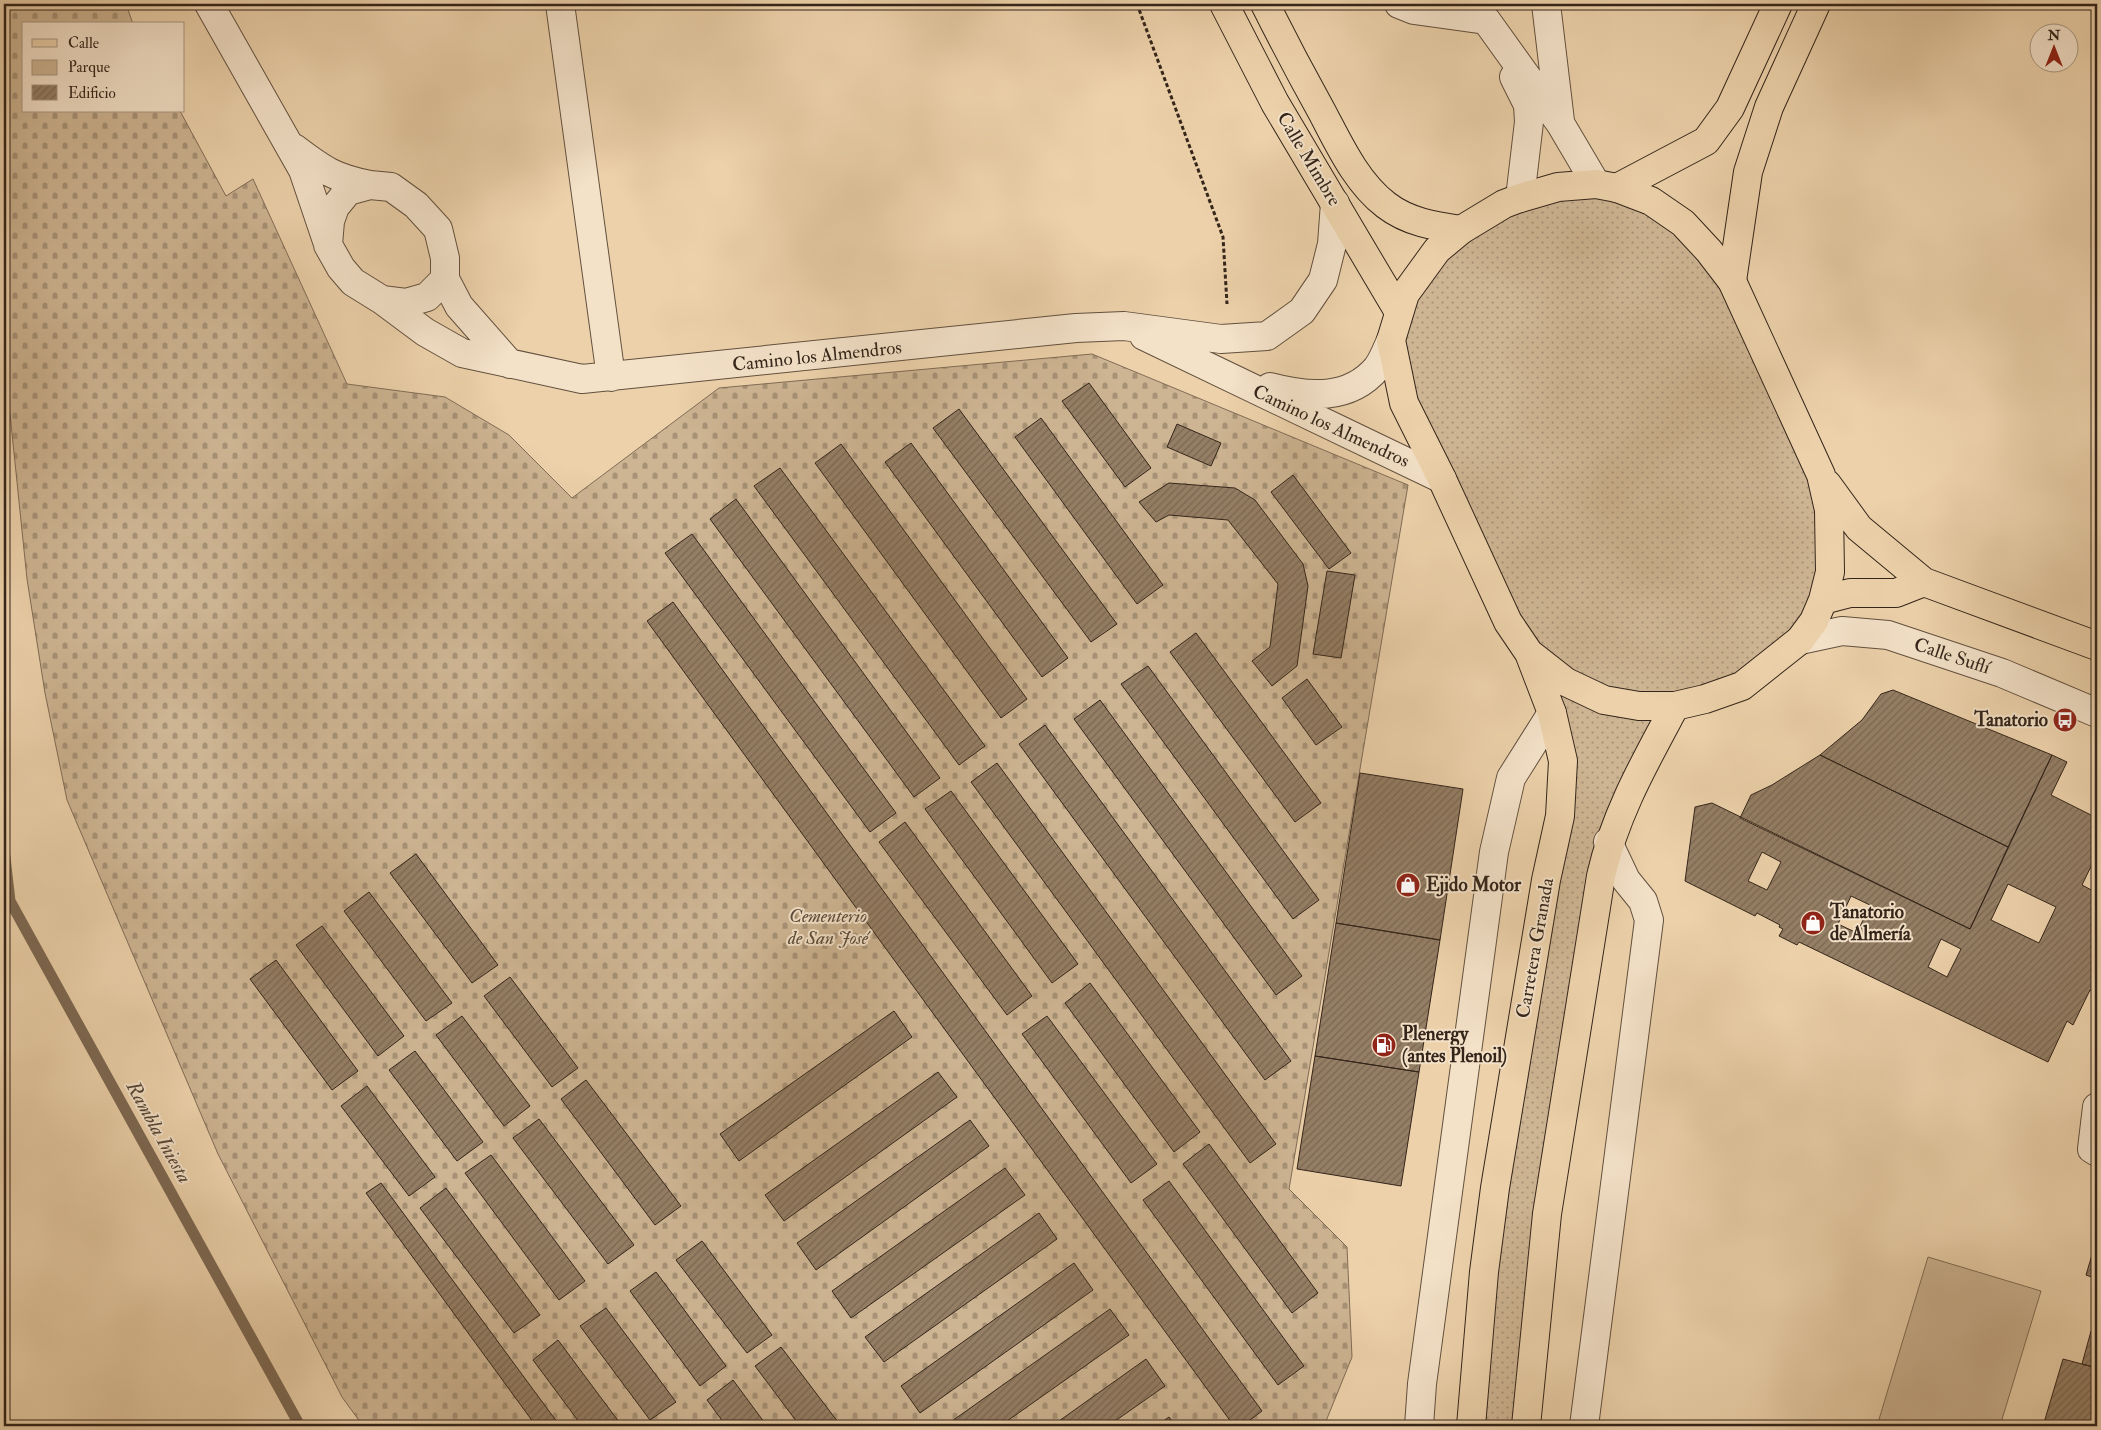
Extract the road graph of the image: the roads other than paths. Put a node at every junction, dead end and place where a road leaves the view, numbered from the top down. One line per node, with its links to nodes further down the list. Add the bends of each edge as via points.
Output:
1 (208, 4): 11 (street)
2 (560, 4): 26 (street)
3 (1224, 4): 15 (main road, Calle Mimbre, via 1275,104)
4 (1265, 4): 16 (main road, Calle Mimbre, via 1344,153 1368,189 1407,218 1435,227)
5 (1399, 4): 9 (street, via 1414,10)
6 (1546, 4): 10 (street)
7 (1778, 4): 13 (main road, via 1730,108 1706,142)
8 (1816, 4): 19 (main road, via 1769,107 1748,172)
9 (1486, 20): 10 (street); 14 (street, via 1528,105)
10 (1560, 123): 13 (street)
11 (291, 145): 12 (street, via 321,168 344,180); 17 (street, via 303,170)
12 (370, 185): 17 (street, via 348,191 335,207); 18 (street, via 391,187 416,205 438,228 445,258)
13 (1606, 186): 14 (main road, via 1558,187); 19 (main road, via 1651,201 1683,223)
14 (1520, 198): 16 (main road)
15 (1335, 203): 21 (main road, Calle Mimbre); 22 (street, Camino los Almendros, via 1332,244 1324,280 1302,311 1266,336 1222,339)
16 (1461, 230): 21 (main road, via 1437,250 1405,294)
17 (328, 245): 20 (street, via 353,282)
18 (445, 279): 20 (street, via 427,298 406,303); 24 (street, via 459,306)
19 (1732, 281): 27 (main road)
20 (382, 300): 24 (street, Camino los Almendros, via 425,332 462,353)
21 (1399, 312): 23 (main road)
22 (1124, 326): 25 (street, Camino los Almendros); 26 (street, Camino los Almendros, via 1076,328)
23 (1391, 340): 25 (street, Camino los Almendros, via 1377,367 1359,383 1330,396 1292,393); 28 (main road, via 1404,403)
24 (510, 364): 26 (street, Camino los Almendros, via 582,379)
25 (1220, 374): 28 (street, Camino los Almendros)
26 (611, 377)
27 (1821, 475): 29 (main road, via 1858,528); 30 (main road, via 1829,510 1830,553 1830,572)
28 (1442, 479): 33 (main road, via 1508,622)
29 (1924, 582): 30 (main road, via 1896,593 1850,593); 32 (main road)
30 (1823, 600): 31 (main road, via 1814,621)
31 (1800, 640): 34 (main road, via 1742,686); 36 (street, Calle Suflí, via 1842,631 1888,635 2002,673)
32 (2097, 646)
33 (1529, 653): 34 (main road, via 1566,682 1604,700 1639,706); 35 (main road, Carretera Granada)
34 (1675, 706): 37 (main road, via 1628,794)
35 (1552, 713): 40 (street, via 1511,778 1494,852); 41 (main road, Carretera Granada, via 1563,761 1560,816 1546,880 1495,1188 1484,1272)
36 (2097, 713)
37 (1608, 842): 42 (main road, via 1547,1214); 43 (street, via 1626,880 1643,901 1649,920)
38 (2097, 1107): 39 (street, via 2092,1149)
39 (2097, 1152)
40 (1419, 1426)
41 (1471, 1426)
42 (1526, 1426)
43 (1584, 1426)

